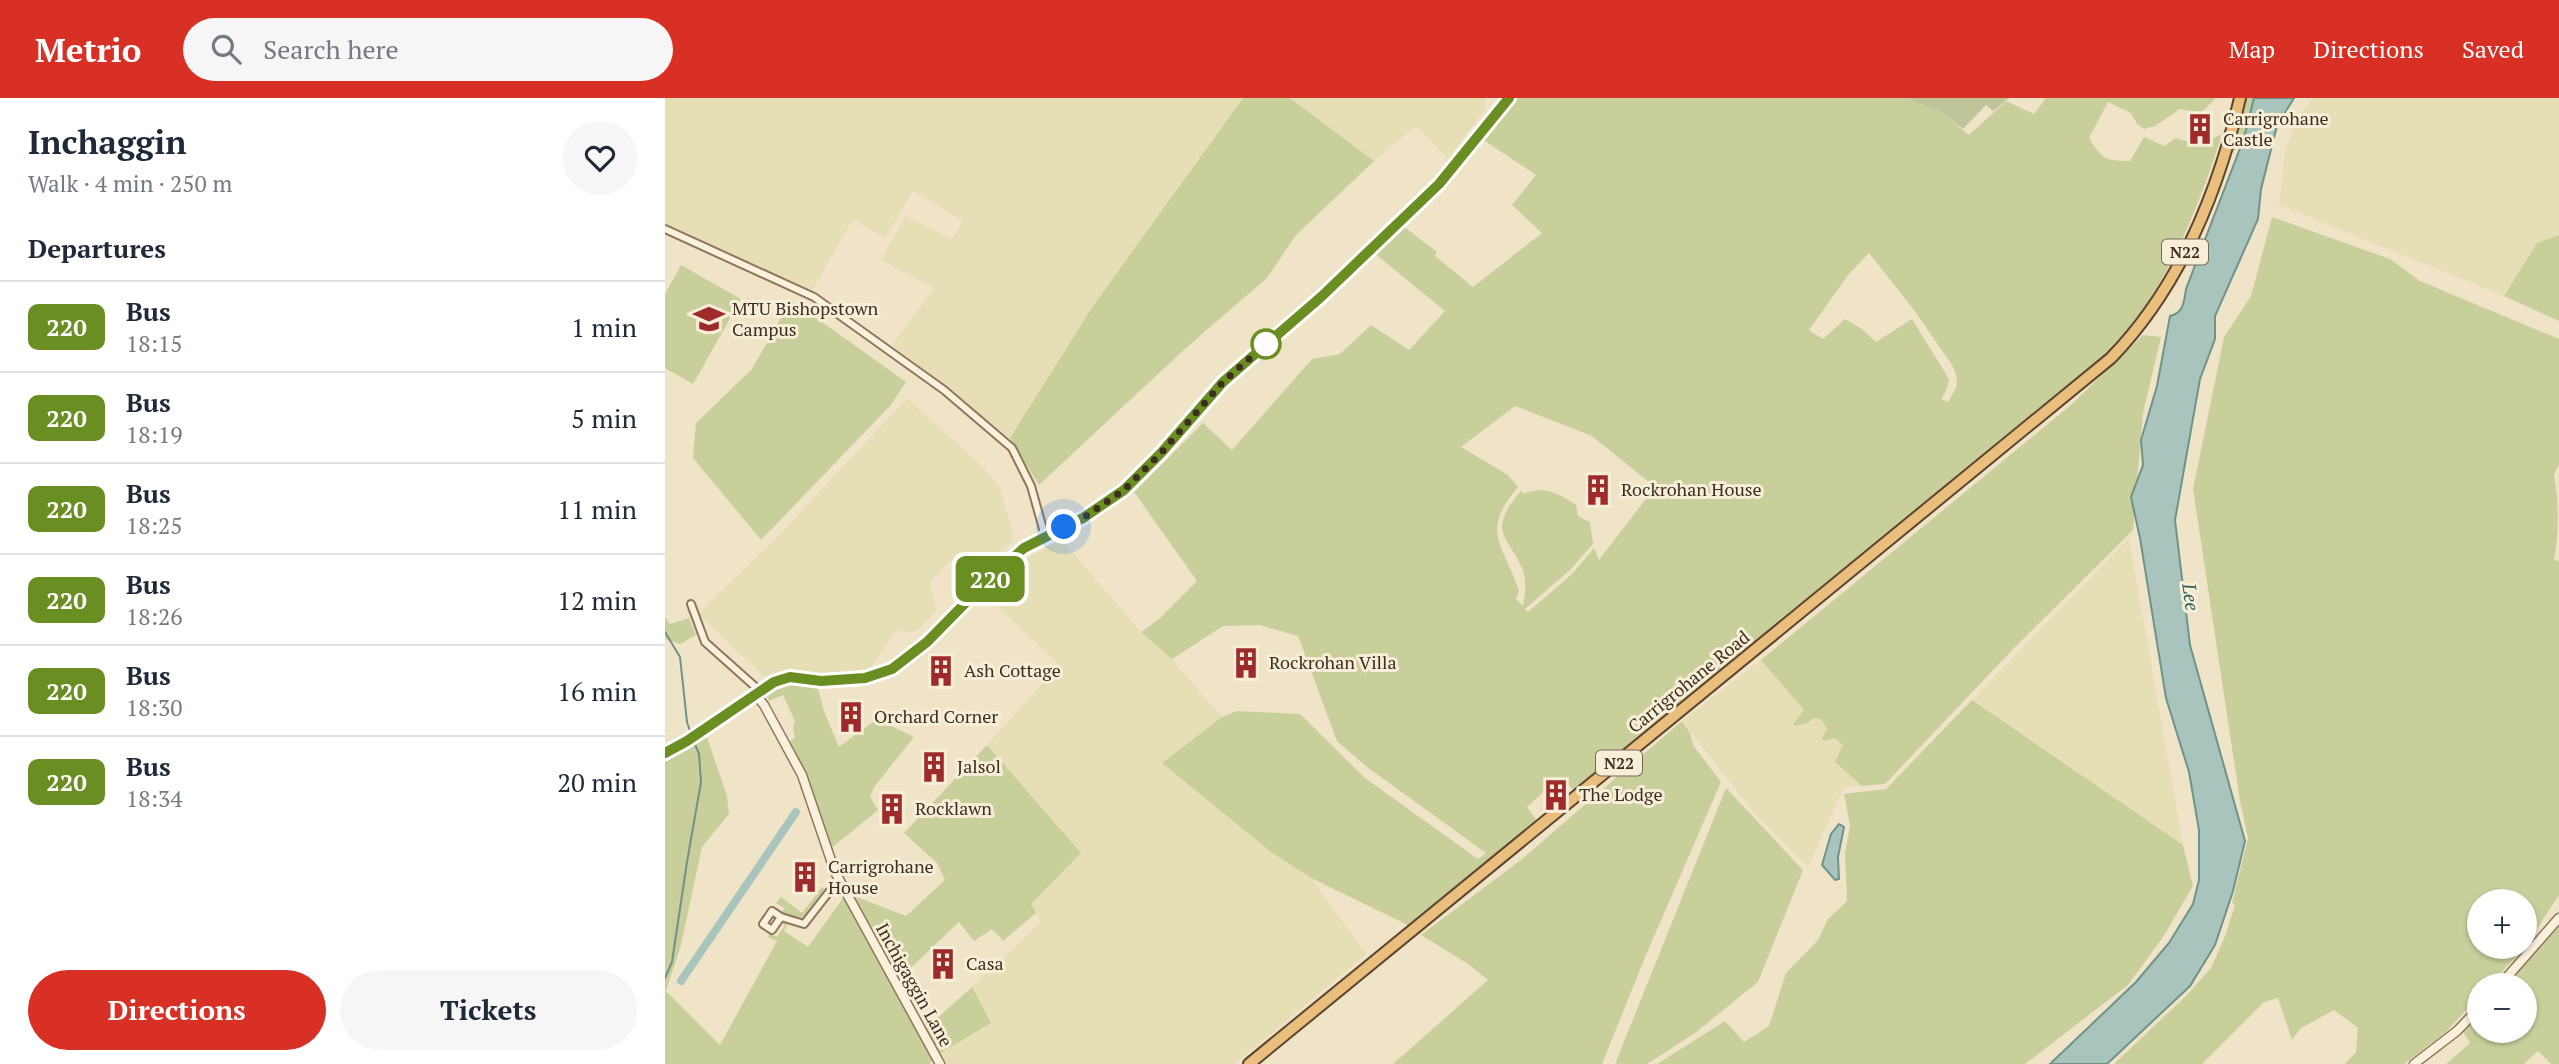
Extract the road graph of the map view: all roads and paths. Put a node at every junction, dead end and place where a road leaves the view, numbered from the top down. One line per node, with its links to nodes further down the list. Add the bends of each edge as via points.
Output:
1 (2240, 98): 14 (highway, Carrigrohane Road / N22, via 2214,188 2191,241 2143,322 2120,348)
2 (1503, 100): 4 (main road, via 1439,184 1321,297 1223,382 1124,490 1083,518)
3 (665, 229): 4 (street, via 814,297 944,390 1012,448 1031,486)
4 (1045, 536): 6 (main road, via 1024,548 927,642 892,669 865,678 821,681 790,677)
5 (691, 604): 6 (street, via 705,642)
6 (758, 693): 7 (main road); 8 (street, Inchigaggin Lane, via 802,775)
7 (665, 752)
8 (841, 884): 9 (street, via 804,924); 13 (street, Inchigaggin Lane)
9 (781, 917)
10 (2559, 918): 11 (street)
11 (2511, 973)
12 (2467, 1021): 15 (street)
13 (940, 1064)
14 (1249, 1064)
15 (2414, 1064)

